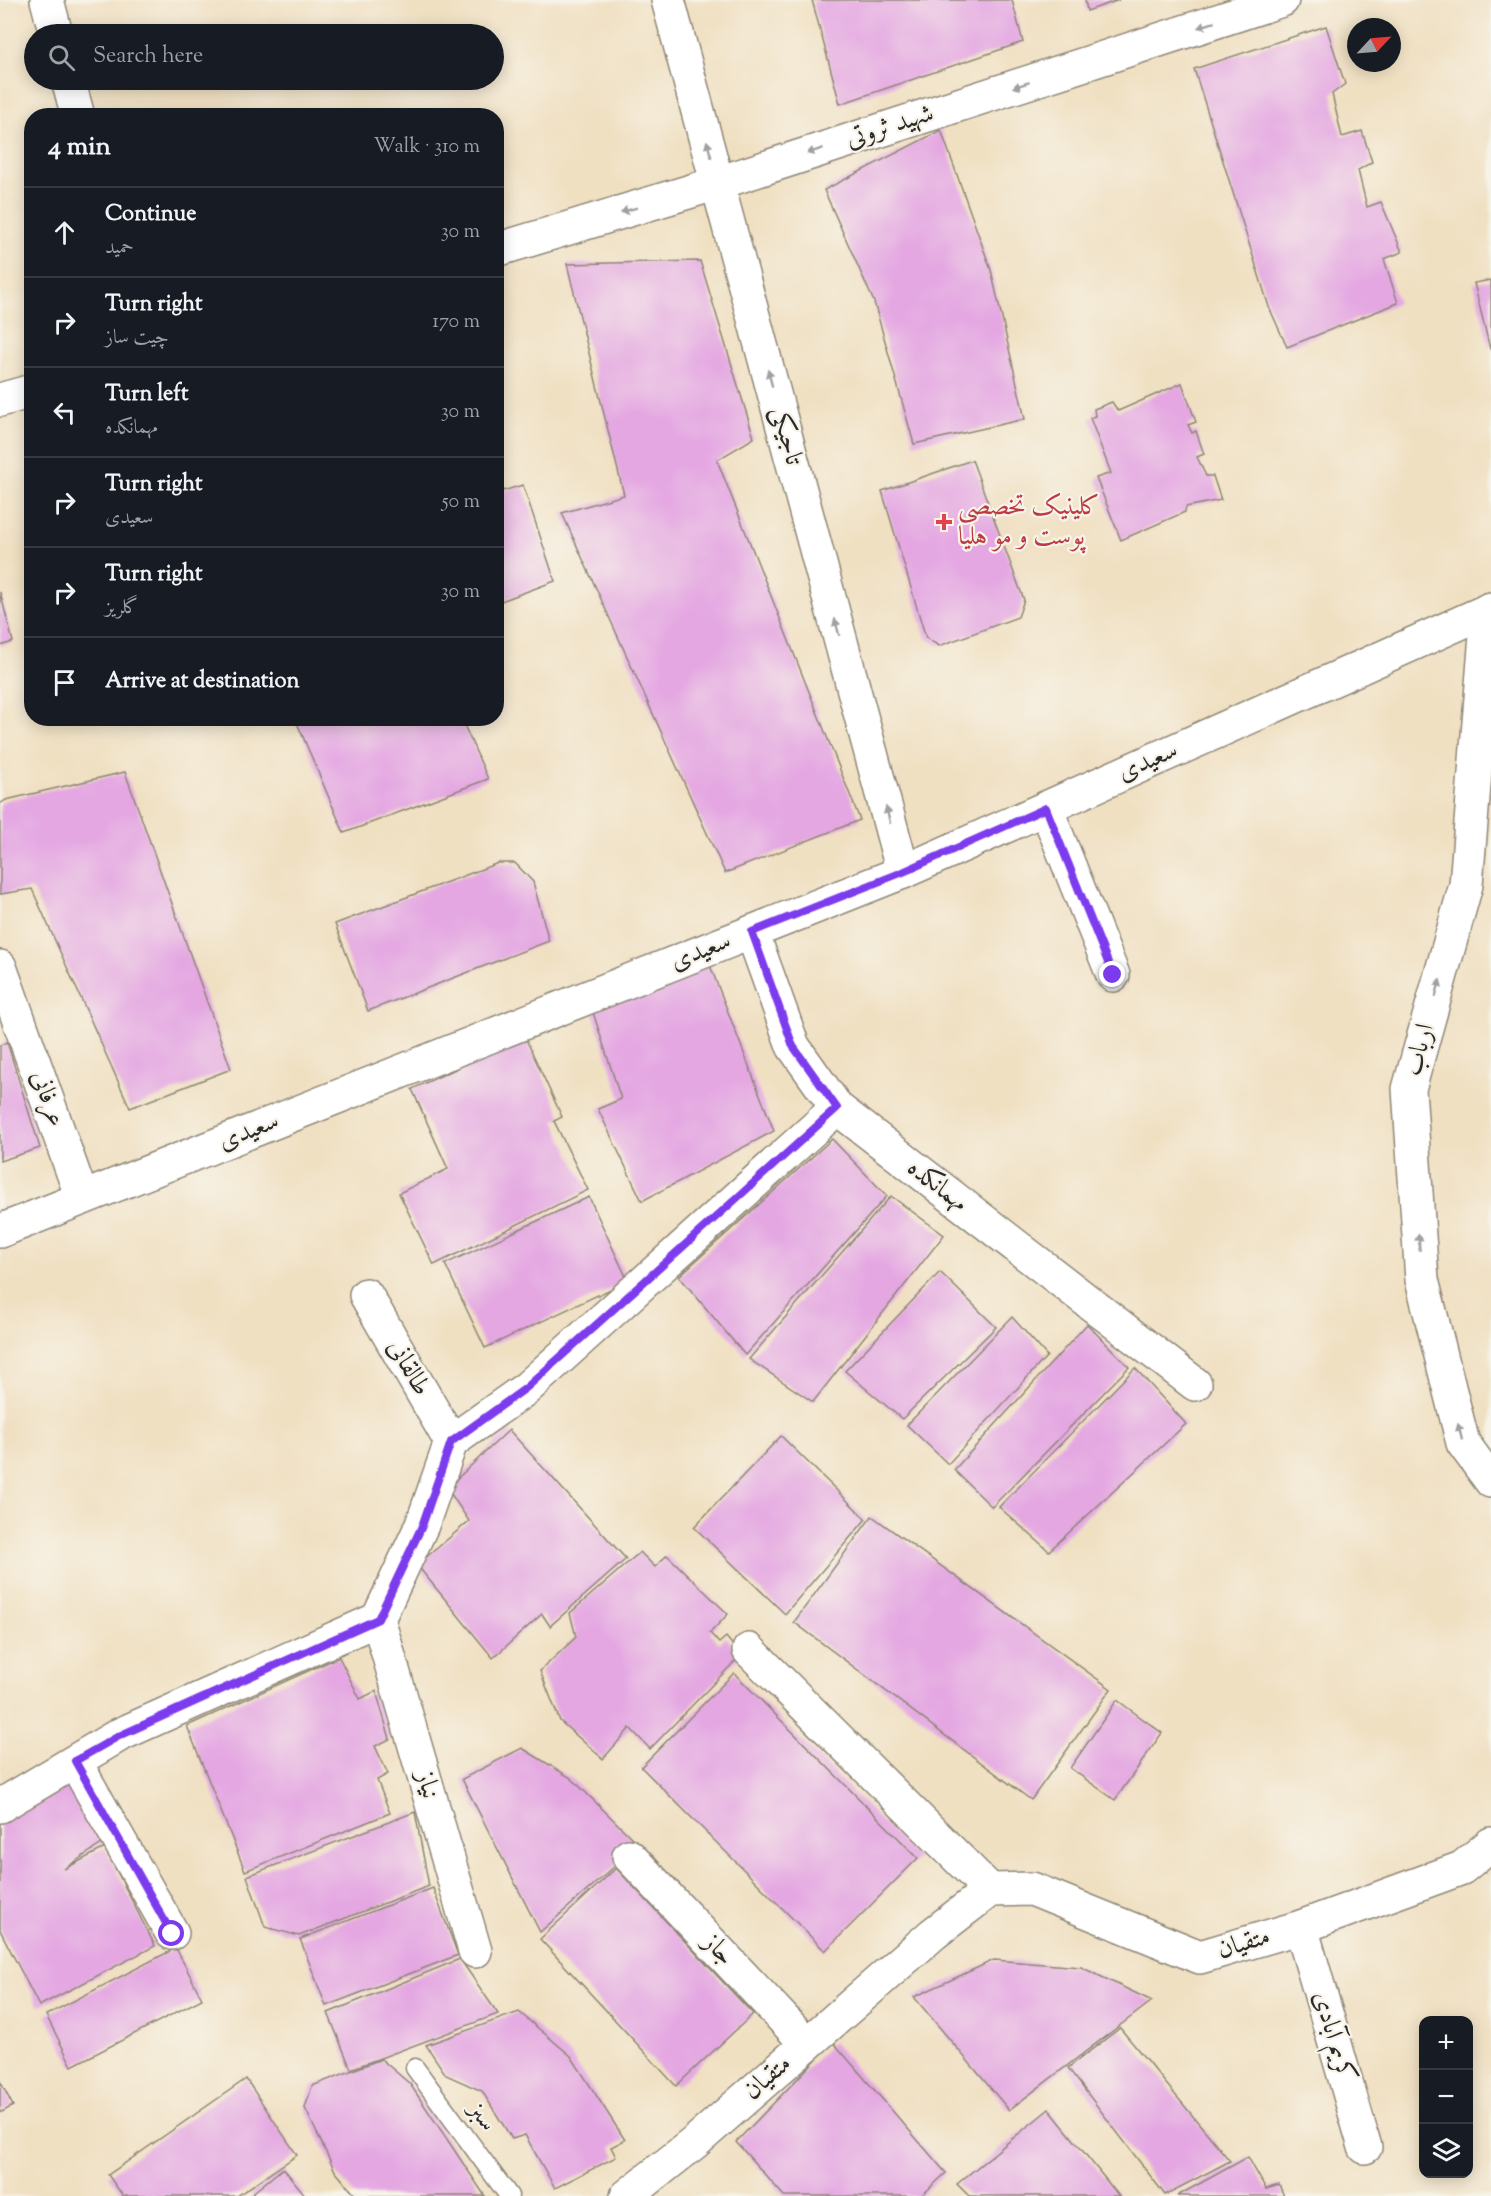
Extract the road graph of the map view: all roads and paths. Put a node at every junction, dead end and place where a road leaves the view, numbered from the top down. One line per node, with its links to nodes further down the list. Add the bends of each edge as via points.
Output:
1 (47, 0): 4 (street)
2 (668, 0): 7 (street, تاجیکی, one-way to 2)
3 (1275, 1): 7 (street, شهید ثروتی, one-way to 7)
4 (53, 24)
5 (71, 90): 6 (street)
6 (76, 108)
7 (718, 183): 8 (street, شهید ثروتی, one-way to 8); 13 (street, تاجیکی, one-way to 7)
8 (504, 248)
9 (24, 393): 10 (street)
10 (0, 400)
11 (1490, 610): 12 (street, سعیدی); 14 (street, ارباب)
12 (1046, 808): 13 (street, سعیدی); 17 (street)
13 (903, 872): 15 (street, سعیدی)
14 (1479, 881): 24 (street, ارباب, one-way to 14, via 1463,1443 1422,1280 1409,1089)
15 (752, 932): 18 (street, مهمانکده, via 793,1046); 19 (street, سعیدی)
16 (0, 967): 19 (street, عرفانی)
17 (1113, 975)
18 (837, 1108): 22 (street, مهمانکده); 23 (street, via 526,1388)
19 (82, 1198): 20 (street, سعیدی)
20 (0, 1231)
21 (366, 1295): 23 (street, طالقانی)
22 (1195, 1384)
23 (451, 1442): 25 (street, via 422,1526)
24 (1491, 1480)
25 (378, 1619): 27 (street, via 119,1736); 34 (street, نیاز)
26 (749, 1650): 31 (street)
27 (75, 1761): 28 (street); 33 (street)
28 (0, 1806)
29 (1491, 1844): 32 (street, متقیان, via 1462,1868)
30 (629, 1856): 35 (street, جاز)
31 (990, 1890): 32 (street, متقیان, via 1032,1889 1200,1957); 35 (street, متقیان, via 933,1934)
32 (1301, 1927): 37 (street, کریم آبادی)
33 (172, 1934)
34 (475, 1951)
35 (807, 2044): 39 (street, متقیان)
36 (415, 2068): 38 (lane, سبز)
37 (1365, 2146)
38 (508, 2196)
39 (627, 2196)

